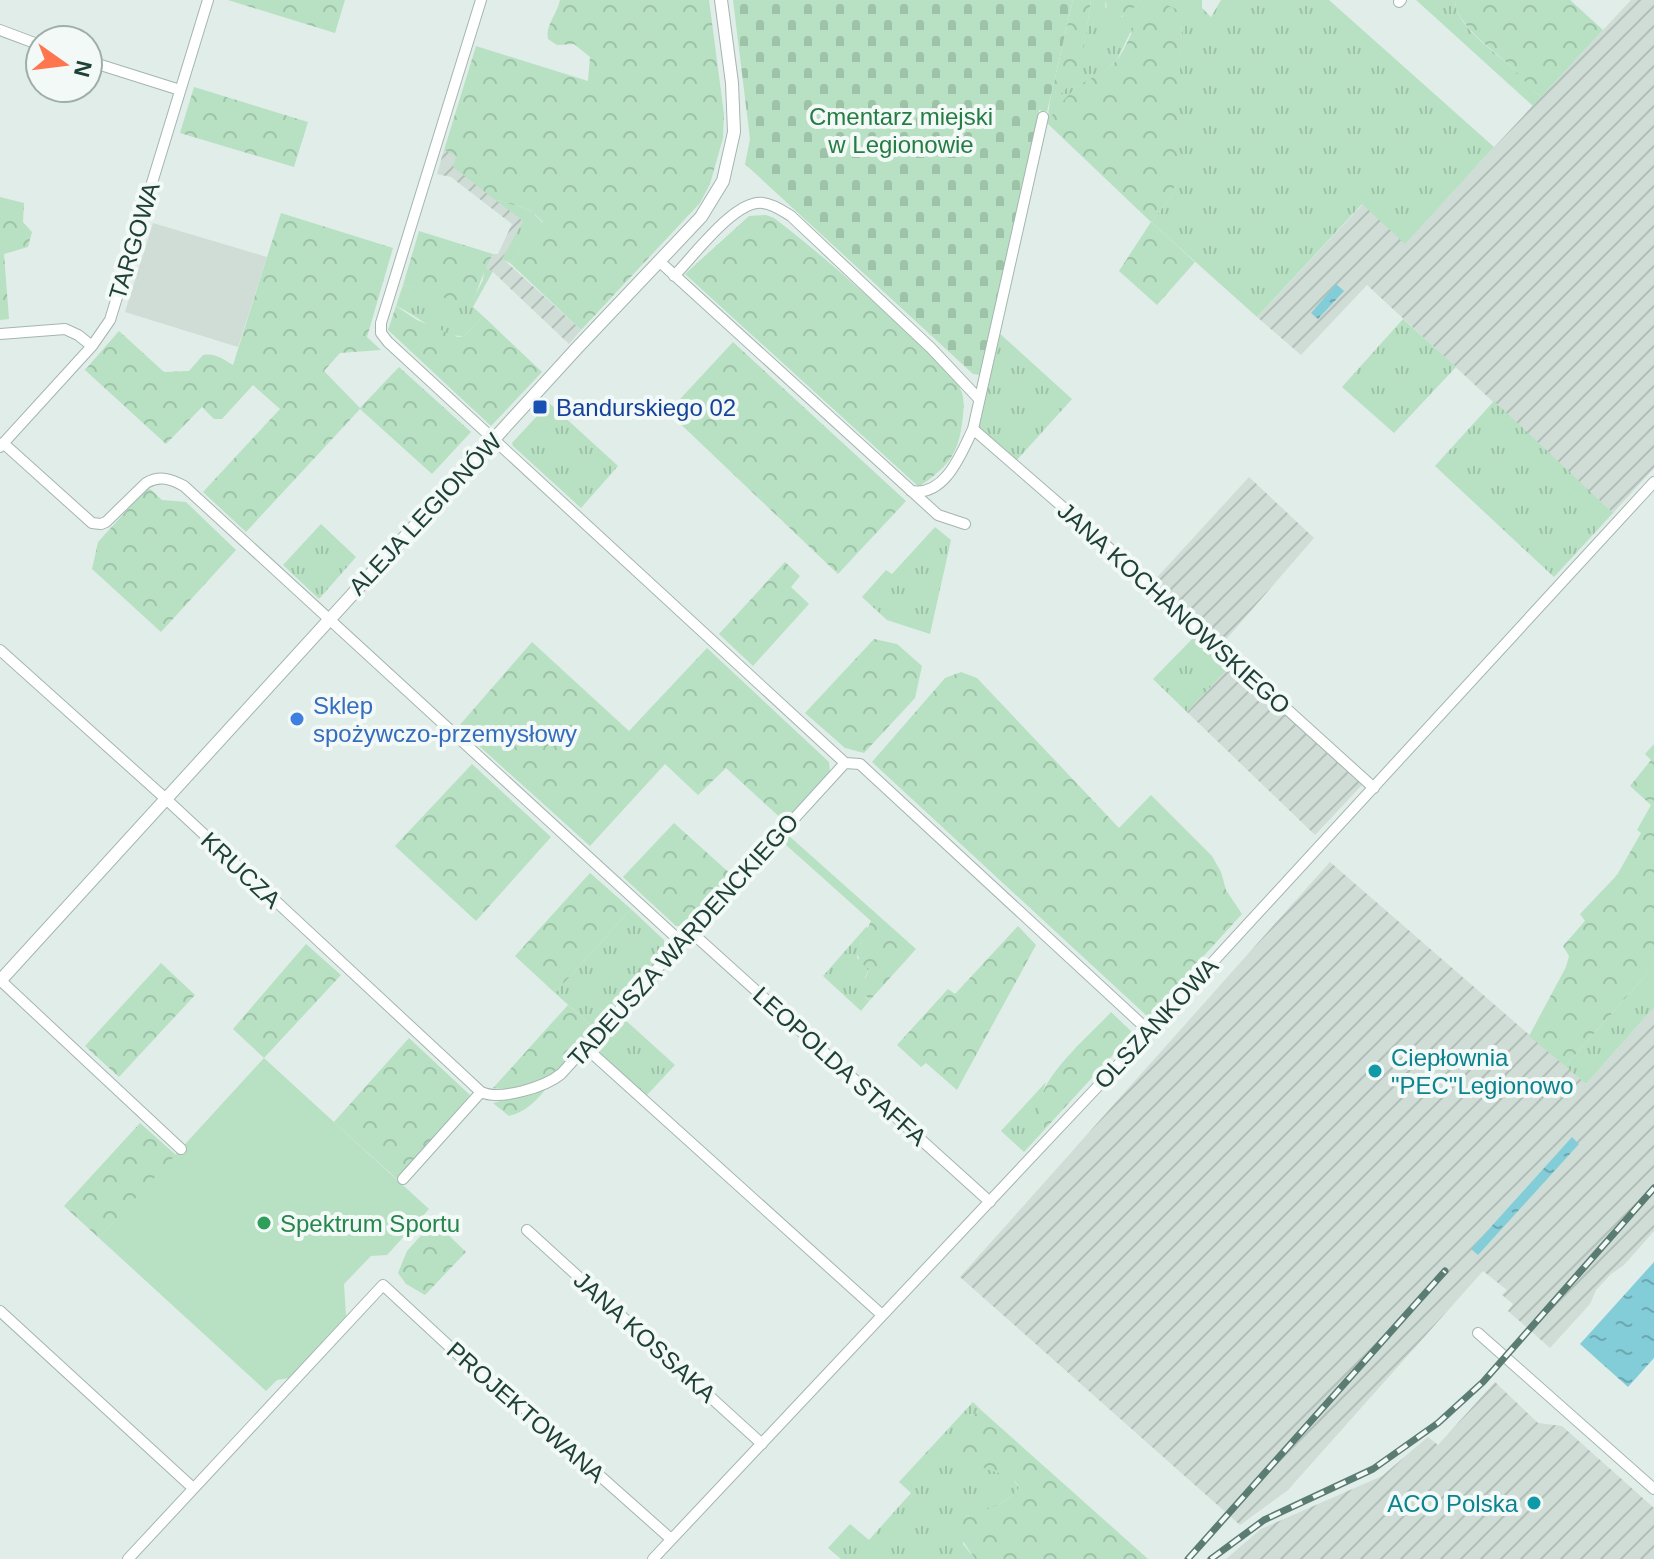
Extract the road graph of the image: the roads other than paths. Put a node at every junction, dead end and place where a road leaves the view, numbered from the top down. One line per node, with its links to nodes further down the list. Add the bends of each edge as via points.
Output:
1 (208, 0): 7 (street, TARGOWA)
2 (481, 0): 15 (street, via 381,328 388,342)
3 (721, 0): 9 (street, ALEJA LEGIONÓW, via 734,102 731,154 706,210)
4 (0, 30): 5 (street)
5 (24, 39)
6 (104, 66): 7 (street)
7 (180, 90): 12 (street, TARGOWA, via 110,320)
8 (1043, 117): 13 (street)
9 (660, 262): 10 (street); 15 (street, ALEJA LEGIONÓW)
10 (674, 276): 13 (street, via 737,210 759,203 777,207); 18 (street)
11 (0, 334): 12 (street, via 65,329)
12 (92, 346): 16 (street, TARGOWA)
13 (979, 399): 14 (street)
14 (973, 429): 18 (street, via 942,481 928,491); 23 (street, JANA KOCHANOWSKIEGO)
15 (494, 440): 20 (street, ALEJA LEGIONÓW); 22 (street)
16 (2, 445): 20 (street, via 92,523 106,522 154,479 184,486)
17 (1654, 482): 23 (street, OLSZANKOWA)
18 (911, 491): 19 (street, via 938,515)
19 (965, 524)
20 (329, 619): 24 (street, ALEJA LEGIONÓW); 26 (street)
21 (0, 650): 24 (street, KRUCZA)
22 (845, 763): 25 (street, TADEUSZA WARDENCKIEGO); 28 (street, via 860,764)
23 (1374, 788): 28 (street, OLSZANKOWA)
24 (166, 799): 27 (street, ALEJA LEGIONÓW); 30 (street, KRUCZA)
25 (690, 931): 26 (street, TADEUSZA WARDENCKIEGO); 33 (street, LEOPOLDA STAFFA)
26 (680, 941): 29 (street, TADEUSZA WARDENCKIEGO)
27 (0, 980): 31 (street)
28 (1149, 1031): 33 (street, OLSZANKOWA)
29 (585, 1047): 30 (street, TADEUSZA WARDENCKIEGO, via 552,1080 494,1096); 36 (street)
30 (481, 1092): 32 (street)
31 (181, 1149)
32 (403, 1179)
33 (990, 1202): 36 (street, OLSZANKOWA)
34 (527, 1230): 38 (street, JANA KOSSAKA)
35 (0, 1311): 39 (street)
36 (881, 1314): 38 (street, OLSZANKOWA)
37 (1478, 1333): 40 (street)
38 (762, 1444): 41 (street, OLSZANKOWA)
39 (193, 1488): 41 (street, PROJEKTOWANA, via 383,1285); 42 (street)
40 (1654, 1489)
41 (671, 1539): 43 (street, OLSZANKOWA)
42 (128, 1559)
43 (653, 1559)

